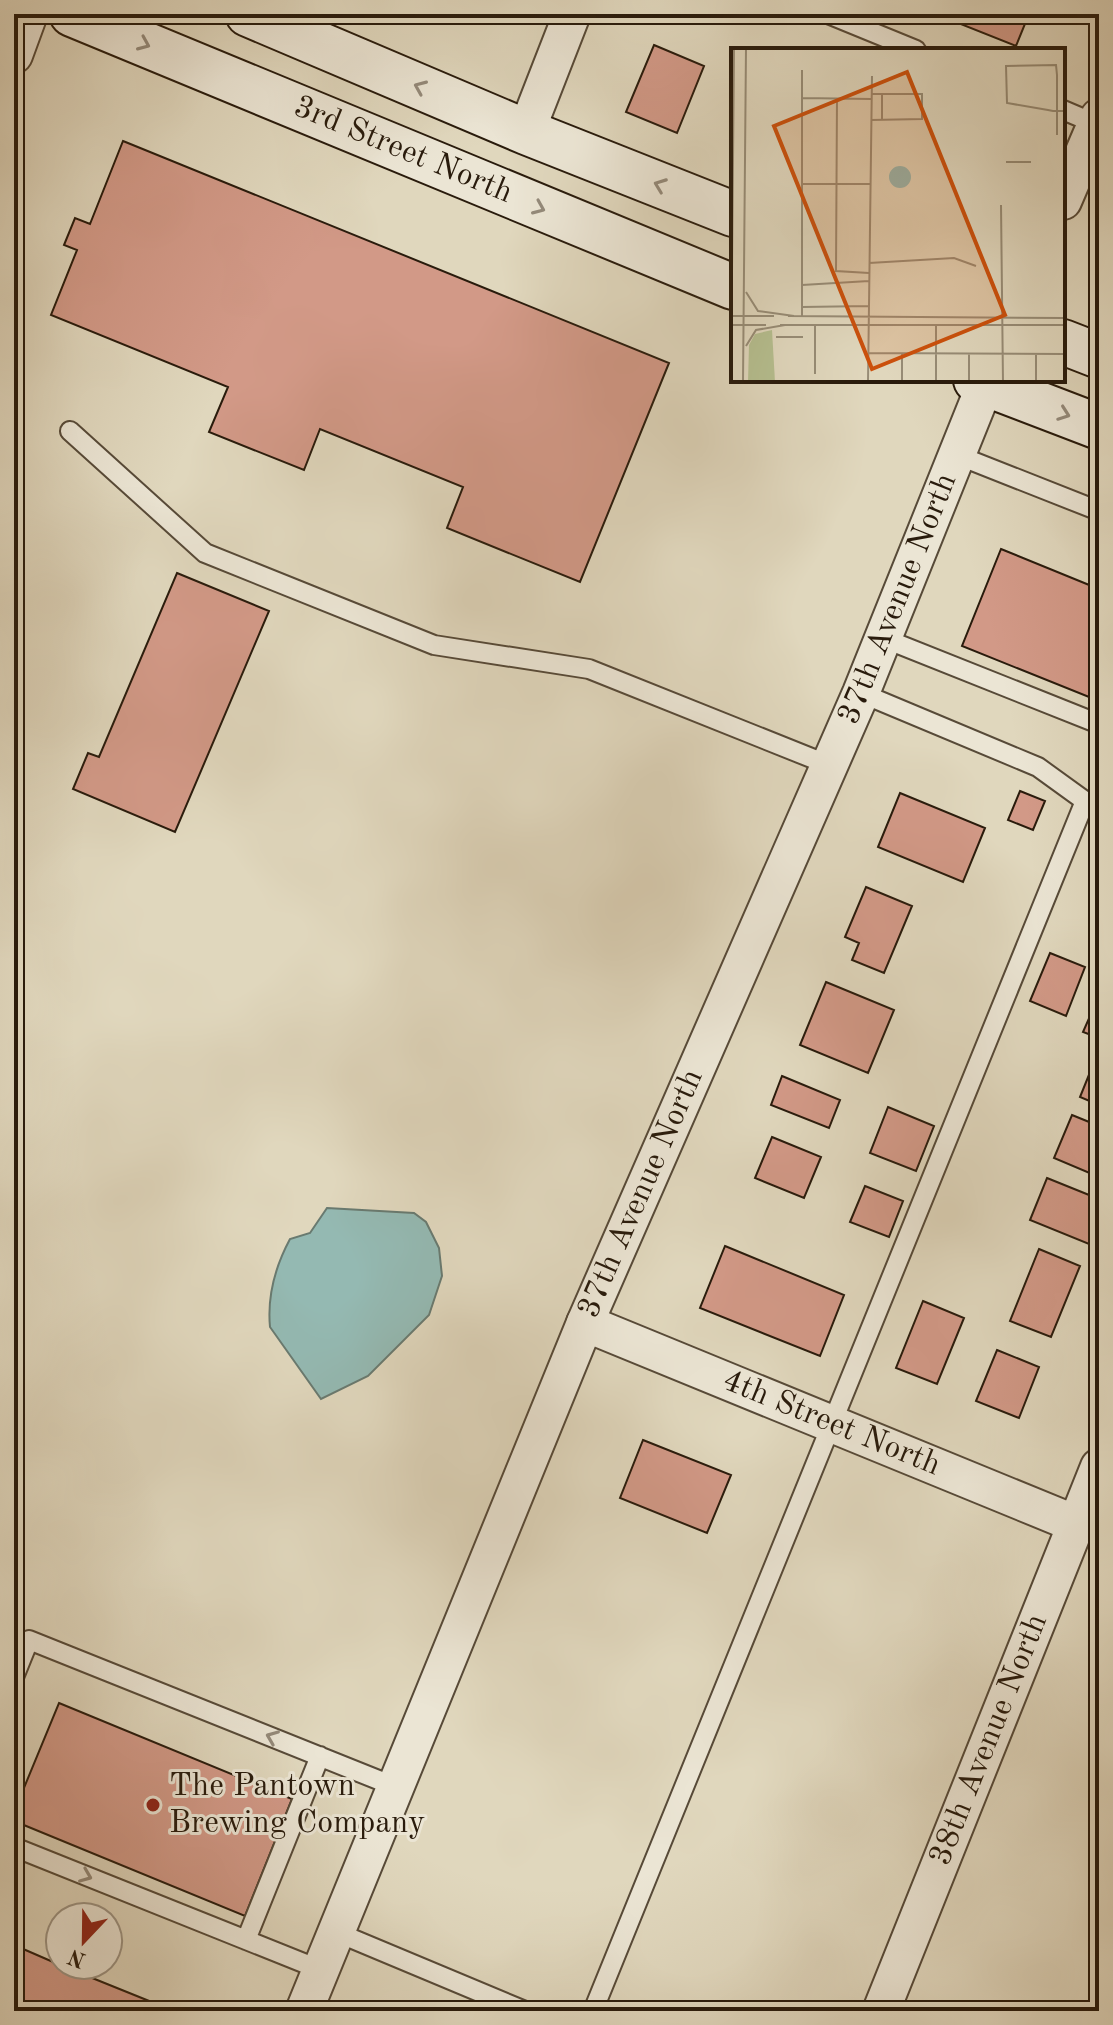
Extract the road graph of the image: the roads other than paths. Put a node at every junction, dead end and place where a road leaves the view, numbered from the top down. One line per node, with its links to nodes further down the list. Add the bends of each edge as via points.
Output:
1 (29, 14): 8 (street)
2 (72, 14): 14 (main road, 3rd Street North, one-way to 14)
3 (248, 14): 11 (main road, 3rd Street North, one-way to 3)
4 (572, 14): 11 (street)
5 (828, 14): 6 (lane)
6 (856, 19): 7 (lane)
7 (912, 48)
8 (14, 55)
9 (1065, 111): 10 (lane)
10 (1098, 120): 12 (street)
11 (526, 132): 13 (main road, 3rd Street North, one-way to 11)
12 (1065, 196)
13 (731, 213)
14 (731, 286)
15 (1065, 343): 16 (main road)
16 (1099, 356)
17 (983, 382): 21 (street, 37th Avenue North)
18 (986, 382): 19 (main road, one-way to 19)
19 (1099, 427)
20 (70, 431): 26 (lane, via 205,553 434,645 589,669)
21 (957, 455): 22 (lane); 23 (street, 37th Avenue North)
22 (1099, 511)
23 (883, 638): 24 (street, 37th Avenue North); 25 (lane)
24 (861, 693): 26 (street, 37th Avenue North); 28 (lane, via 1038,767 1085,801)
25 (1099, 724)
26 (829, 765): 27 (street, 37th Avenue North)
27 (585, 1323): 28 (street, 4th Street North); 33 (street, 37th Avenue North)
28 (833, 1425): 30 (street, 4th Street North); 40 (lane)
29 (1099, 1467): 30 (street, 38th Avenue North)
30 (1076, 1524): 41 (street, 38th Avenue North)
31 (14, 1677): 32 (lane, one-way to 31, via 29,1640)
32 (320, 1756): 33 (lane); 36 (lane)
33 (396, 1787): 35 (street, 37th Avenue North)
34 (14, 1847): 36 (lane, one-way to 36)
35 (336, 1932): 37 (street, 37th Avenue North); 39 (lane)
36 (246, 1940): 37 (lane)
37 (321, 1970): 38 (street, 37th Avenue North)
38 (304, 2011)
39 (525, 2011)
40 (593, 2011)
41 (881, 2011)

